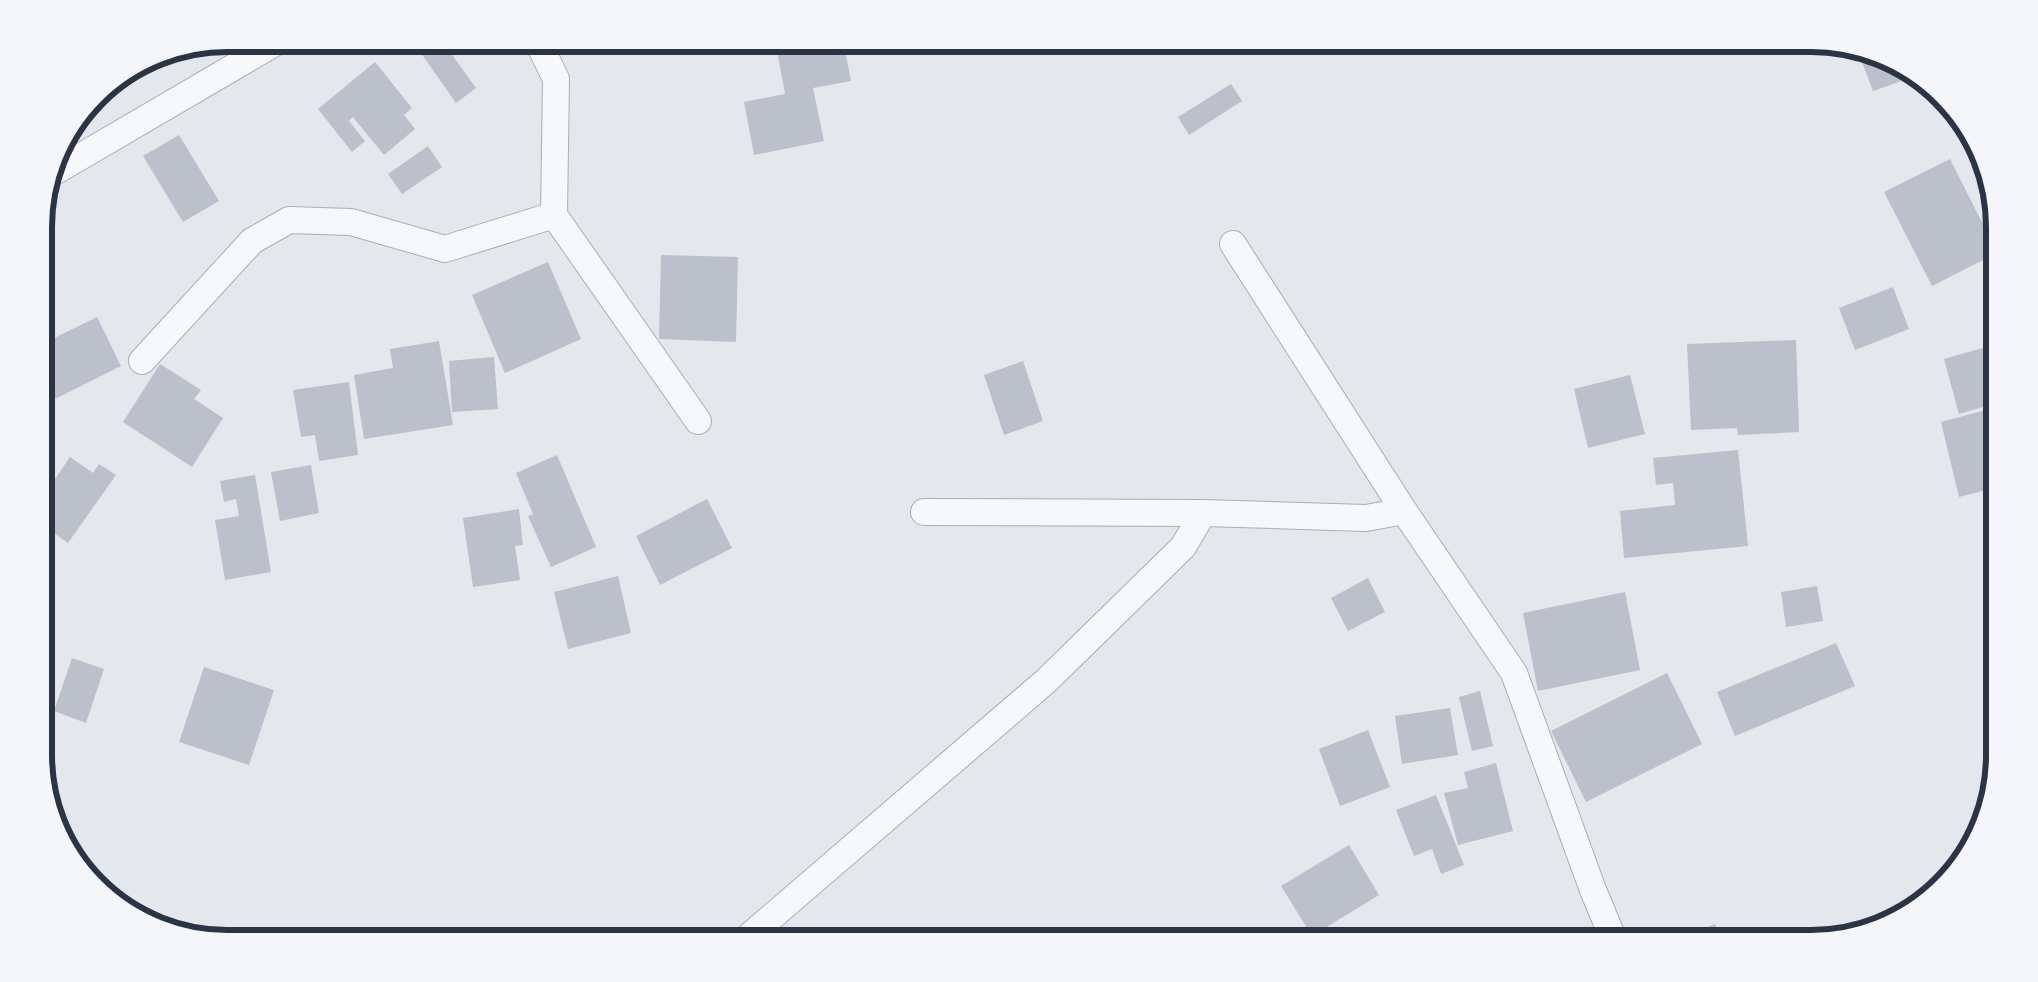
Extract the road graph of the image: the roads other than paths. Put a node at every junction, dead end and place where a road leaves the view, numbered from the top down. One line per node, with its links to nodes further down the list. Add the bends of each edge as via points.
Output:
1 (258, 53): 3 (street)
2 (543, 53): 4 (street, via 556,79)
3 (64, 166)
4 (554, 215): 6 (street, via 445,249 351,222 289,220 252,241); 7 (street)
5 (1233, 244): 8 (street)
6 (142, 361)
7 (698, 421)
8 (1404, 511): 10 (street, via 1366,518); 11 (street, via 1514,673)
9 (924, 512): 10 (street)
10 (1203, 513): 12 (street, via 1183,547 1046,681)
11 (1609, 929)
12 (757, 930)

